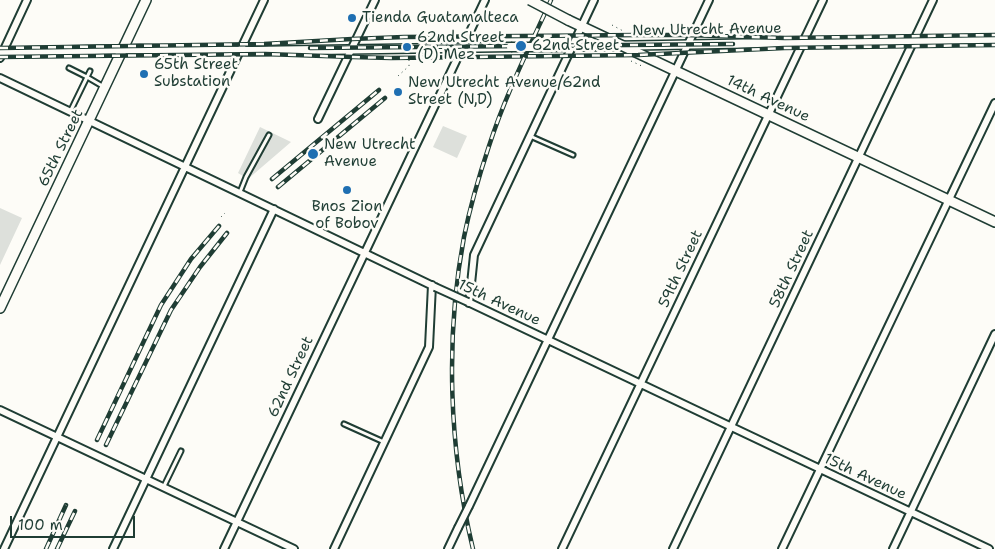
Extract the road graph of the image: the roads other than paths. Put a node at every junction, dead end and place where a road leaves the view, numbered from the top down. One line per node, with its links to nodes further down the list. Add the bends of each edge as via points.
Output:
1 (27, 0): 22 (street)
2 (146, 0): 20 (main road, 65th Street)
3 (264, 0): 21 (street)
4 (375, 0): 19 (street)
5 (485, 0): 18 (street, 62nd Street)
6 (530, 0): 11 (main road, 14th Avenue, bridge)
7 (594, 0): 11 (street)
8 (709, 0): 15 (street)
9 (823, 0): 14 (street, 59th Street)
10 (933, 0): 13 (street, 58th Street)
11 (582, 26): 16 (main road, 14th Avenue); 17 (street)
12 (995, 39): 13 (street, New Utrecht Avenue)
13 (914, 41): 14 (street, New Utrecht Avenue); 37 (street, 58th Street)
14 (803, 42): 15 (street, New Utrecht Avenue); 31 (street, 59th Street)
15 (687, 45): 16 (street, New Utrecht Avenue); 24 (street)
16 (624, 46): 17 (street, New Utrecht Avenue); 24 (main road, 14th Avenue)
17 (572, 47): 18 (street, New Utrecht Avenue, bridge); 35 (street)
18 (462, 48): 19 (street, New Utrecht Avenue); 43 (street, 62nd Street)
19 (352, 49): 21 (street, New Utrecht Avenue); 32 (street)
20 (123, 50): 21 (street, New Utrecht Avenue); 22 (street, New Utrecht Avenue); 28 (main road, 65th Street)
21 (240, 50): 38 (street)
22 (1, 54)
23 (69, 68): 26 (lane)
24 (675, 70): 31 (main road, 14th Avenue); 48 (street)
25 (90, 71): 26 (lane)
26 (87, 77): 28 (lane); 30 (lane)
27 (0, 78): 30 (street, 15th Avenue)
28 (105, 88): 33 (main road, 65th Street)
29 (995, 102): 40 (street)
30 (70, 112): 33 (street, 15th Avenue)
31 (768, 115): 37 (main road, 14th Avenue); 49 (street, 59th Street)
32 (318, 119)
33 (89, 122): 38 (street, 15th Avenue); 46 (main road, 65th Street)
34 (269, 135): 39 (lane)
35 (530, 135): 36 (lane); 45 (street, via 474,255)
36 (572, 155)
37 (858, 157): 40 (main road, 14th Avenue); 52 (street, 58th Street)
38 (184, 167): 39 (street, 15th Avenue); 53 (street)
39 (240, 193): 41 (street, 15th Avenue)
40 (948, 200): 42 (main road, 14th Avenue); 56 (street)
41 (274, 209): 43 (street, 15th Avenue); 57 (street)
42 (995, 222)
43 (364, 253): 44 (street, 15th Avenue); 60 (street, 62nd Street)
44 (433, 286): 45 (street, 15th Avenue, bridge); 54 (street, via 429,348)
45 (469, 303): 48 (street, 15th Avenue)
46 (0, 308)
47 (995, 334): 59 (street)
48 (547, 340): 49 (street, 15th Avenue); 66 (street, bridge)
49 (641, 384): 52 (street, 15th Avenue); 67 (street, 59th Street)
50 (0, 410): 53 (street)
51 (344, 424): 54 (lane)
52 (731, 426): 56 (street, 15th Avenue); 68 (street, 58th Street)
53 (57, 437): 57 (street); 61 (street)
54 (384, 442): 65 (street)
55 (181, 451): 58 (lane)
56 (820, 469): 59 (street, 15th Avenue); 69 (street)
57 (146, 479): 58 (street); 62 (street)
58 (164, 487): 60 (street)
59 (910, 512): 70 (street); 71 (street, 15th Avenue)
60 (237, 522): 63 (street, 62nd Street); 64 (street)
61 (4, 549)
62 (113, 549)
63 (224, 549)
64 (294, 549)
65 (334, 549)
66 (448, 549)
67 (562, 549)
68 (673, 549)
69 (782, 549)
70 (893, 549)
71 (989, 549)

